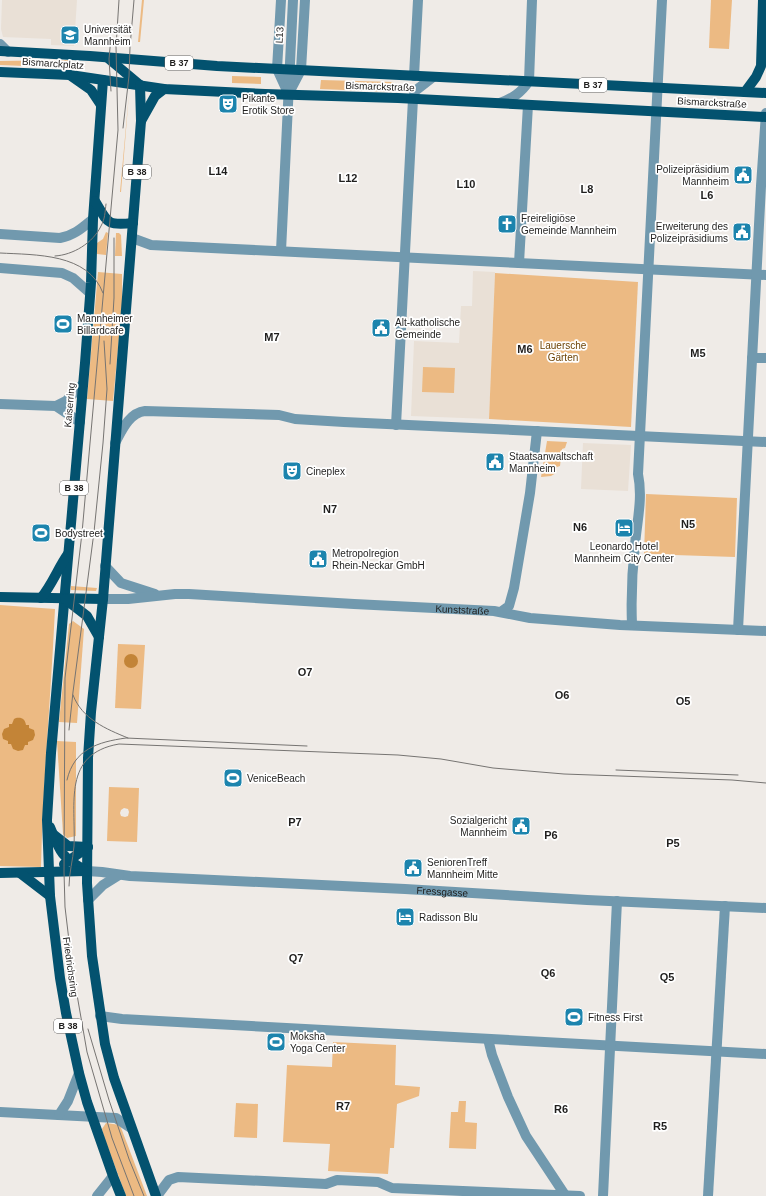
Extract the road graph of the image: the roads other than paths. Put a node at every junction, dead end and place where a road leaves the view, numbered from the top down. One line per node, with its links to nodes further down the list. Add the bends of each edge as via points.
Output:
1 (281, 0): 13 (street, L13)
2 (293, 0): 14 (street)
3 (305, 0): 15 (street)
4 (418, 0): 18 (street)
5 (532, 0): 21 (street)
6 (662, 0): 23 (street)
7 (764, 0): 25 (main road, via 761,66)
8 (0, 44): 9 (street)
9 (4, 51): 10 (main road, Bismarckplatz / B 37)
10 (109, 59): 11 (main road, Bismarckstraße / B 37); 12 (main road)
11 (136, 60): 12 (main road); 13 (main road, Bismarckstraße / B 37)
12 (119, 68): 20 (main road); 22 (main road)
13 (278, 69): 14 (main road, Bismarckstraße / B 37); 27 (street)
14 (290, 70): 15 (main road, Bismarckstraße / B 37); 27 (street)
15 (301, 70): 18 (main road, Bismarckstraße / B 37); 27 (street)
16 (0, 72): 17 (main road, Bismarckplatz)
17 (70, 75): 20 (main road, Bismarckplatz); 30 (main road, via 91,90)
18 (414, 76): 19 (main road, Bismarckstraße / B 37)
19 (433, 77): 21 (main road, Bismarckstraße / B 37); 28 (street, via 415,91)
20 (103, 80): 22 (main road, Bismarckstraße); 30 (main road, Kaiserring / B 38)
21 (529, 82): 23 (main road, Bismarckstraße / B 37); 29 (street, via 516,96)
22 (140, 85): 24 (main road, Bismarckstraße); 34 (main road, B 38)
23 (658, 88): 25 (main road, Bismarckstraße / B 37); 32 (street)
24 (164, 89): 27 (main road, Bismarckstraße); 34 (main road, B 38, via 155,96)
25 (745, 92): 26 (main road, Bismarckstraße / B 37)
26 (766, 93)
27 (288, 95): 28 (main road, Bismarckstraße); 40 (street)
28 (413, 99): 29 (main road, Bismarckstraße); 41 (street)
29 (500, 103): 31 (main road, Bismarckstraße)
30 (101, 104): 35 (main road, Kaiserring / B 38)
31 (528, 105): 32 (main road, Bismarckstraße); 42 (street)
32 (657, 112): 33 (main road, Bismarckstraße); 44 (street)
33 (766, 116): 45 (street)
34 (141, 121): 37 (main road, B 38)
35 (95, 201): 36 (main road, Kaiserring / B 38); 37 (main road, via 110,223)
36 (93, 219): 38 (street, via 78,232 60,238); 46 (main road, Kaiserring / B 38)
37 (133, 223): 39 (main road, B 38)
38 (0, 234)
39 (132, 238): 40 (street, via 151,244); 58 (main road, B 38)
40 (281, 251): 41 (street)
41 (405, 257): 42 (street); 53 (street)
42 (519, 263): 44 (street)
43 (0, 268): 46 (street, via 62,273 73,278)
44 (649, 269): 45 (street); 55 (street)
45 (761, 274): 47 (street)
46 (90, 293): 49 (main road, Kaiserring / B 38)
47 (752, 358): 48 (street); 56 (street)
48 (766, 358)
49 (83, 384): 51 (street, via 66,401); 52 (main road, Kaiserring / B 38)
50 (0, 404): 51 (street)
51 (56, 406): 52 (street)
52 (80, 422): 59 (main road, Kaiserring / B 38)
53 (396, 425): 54 (street); 58 (street, via 295,419 271,415 145,411 131,418)
54 (537, 431): 55 (street); 66 (street, via 521,556 512,598 509,606)
55 (640, 436): 56 (street); 67 (street, via 639,518 634,550)
56 (748, 442): 57 (street); 68 (street)
57 (766, 442)
58 (115, 443): 60 (main road, B 38)
59 (68, 554): 63 (main road); 64 (main road, Kaiserring / B 38)
60 (105, 566): 61 (street, Kunststraße, via 121,583); 65 (main road, B 38)
61 (159, 596): 65 (street, Kunststraße); 66 (street, Kunststraße, via 189,594)
62 (0, 597): 63 (main road)
63 (41, 598): 64 (main road)
64 (65, 599): 65 (main road); 70 (main road, via 87,616); 71 (main road, Kaiserring / B 38)
65 (103, 599): 70 (main road, B 38)
66 (502, 611): 67 (street, Kunststraße, via 530,618)
67 (632, 625): 68 (street, Kunststraße)
68 (738, 630): 69 (street, Kunststraße)
69 (766, 631)
70 (99, 637): 74 (main road, B 38, via 89,734)
71 (53, 732): 72 (main road, Friedrichsring / B 38)
72 (47, 820): 73 (main road); 77 (main road, Friedrichsring / B 38)
73 (53, 833): 74 (main road, via 68,846); 75 (main road, via 60,851)
74 (88, 847): 75 (main road); 76 (main road, B 38)
75 (68, 861): 76 (main road); 77 (main road)
76 (87, 871): 77 (main road); 80 (street, Fressgasse); 82 (main road, B 38)
77 (49, 872): 79 (main road); 81 (main road, Friedrichsring / B 38)
78 (0, 873): 79 (main road)
79 (20, 873): 81 (main road)
80 (119, 875): 82 (street, via 103,885); 83 (street, Fressgasse)
81 (50, 896): 91 (main road, Friedrichsring / B 38, via 60,978)
82 (88, 900): 86 (main road, B 38)
83 (617, 901): 84 (street, Fressgasse); 88 (street)
84 (725, 906): 85 (street, Fressgasse); 89 (street)
85 (766, 908)
86 (100, 1016): 87 (street, via 167,1022); 95 (main road, B 38, via 114,1078)
87 (488, 1039): 88 (street); 97 (street, via 508,1097 526,1136)
88 (610, 1045): 89 (street); 102 (street)
89 (716, 1052): 90 (street); 103 (street)
90 (766, 1054)
91 (79, 1073): 93 (street, via 68,1101); 94 (main road, Friedrichsring / B 38)
92 (0, 1112): 93 (street)
93 (59, 1115): 94 (street)
94 (91, 1116): 95 (street, via 116,1118); 96 (main road, Friedrichsring / B 38)
95 (131, 1128): 100 (main road, B 38)
96 (113, 1176): 98 (street); 99 (main road, Friedrichsring / B 38)
97 (565, 1195): 100 (street, via 392,1188 378,1182 338,1180 326,1184 178,1177 169,1180); 101 (street)
98 (97, 1196)
99 (121, 1196)
100 (157, 1196)
101 (580, 1196)
102 (603, 1196)
103 (708, 1196)

